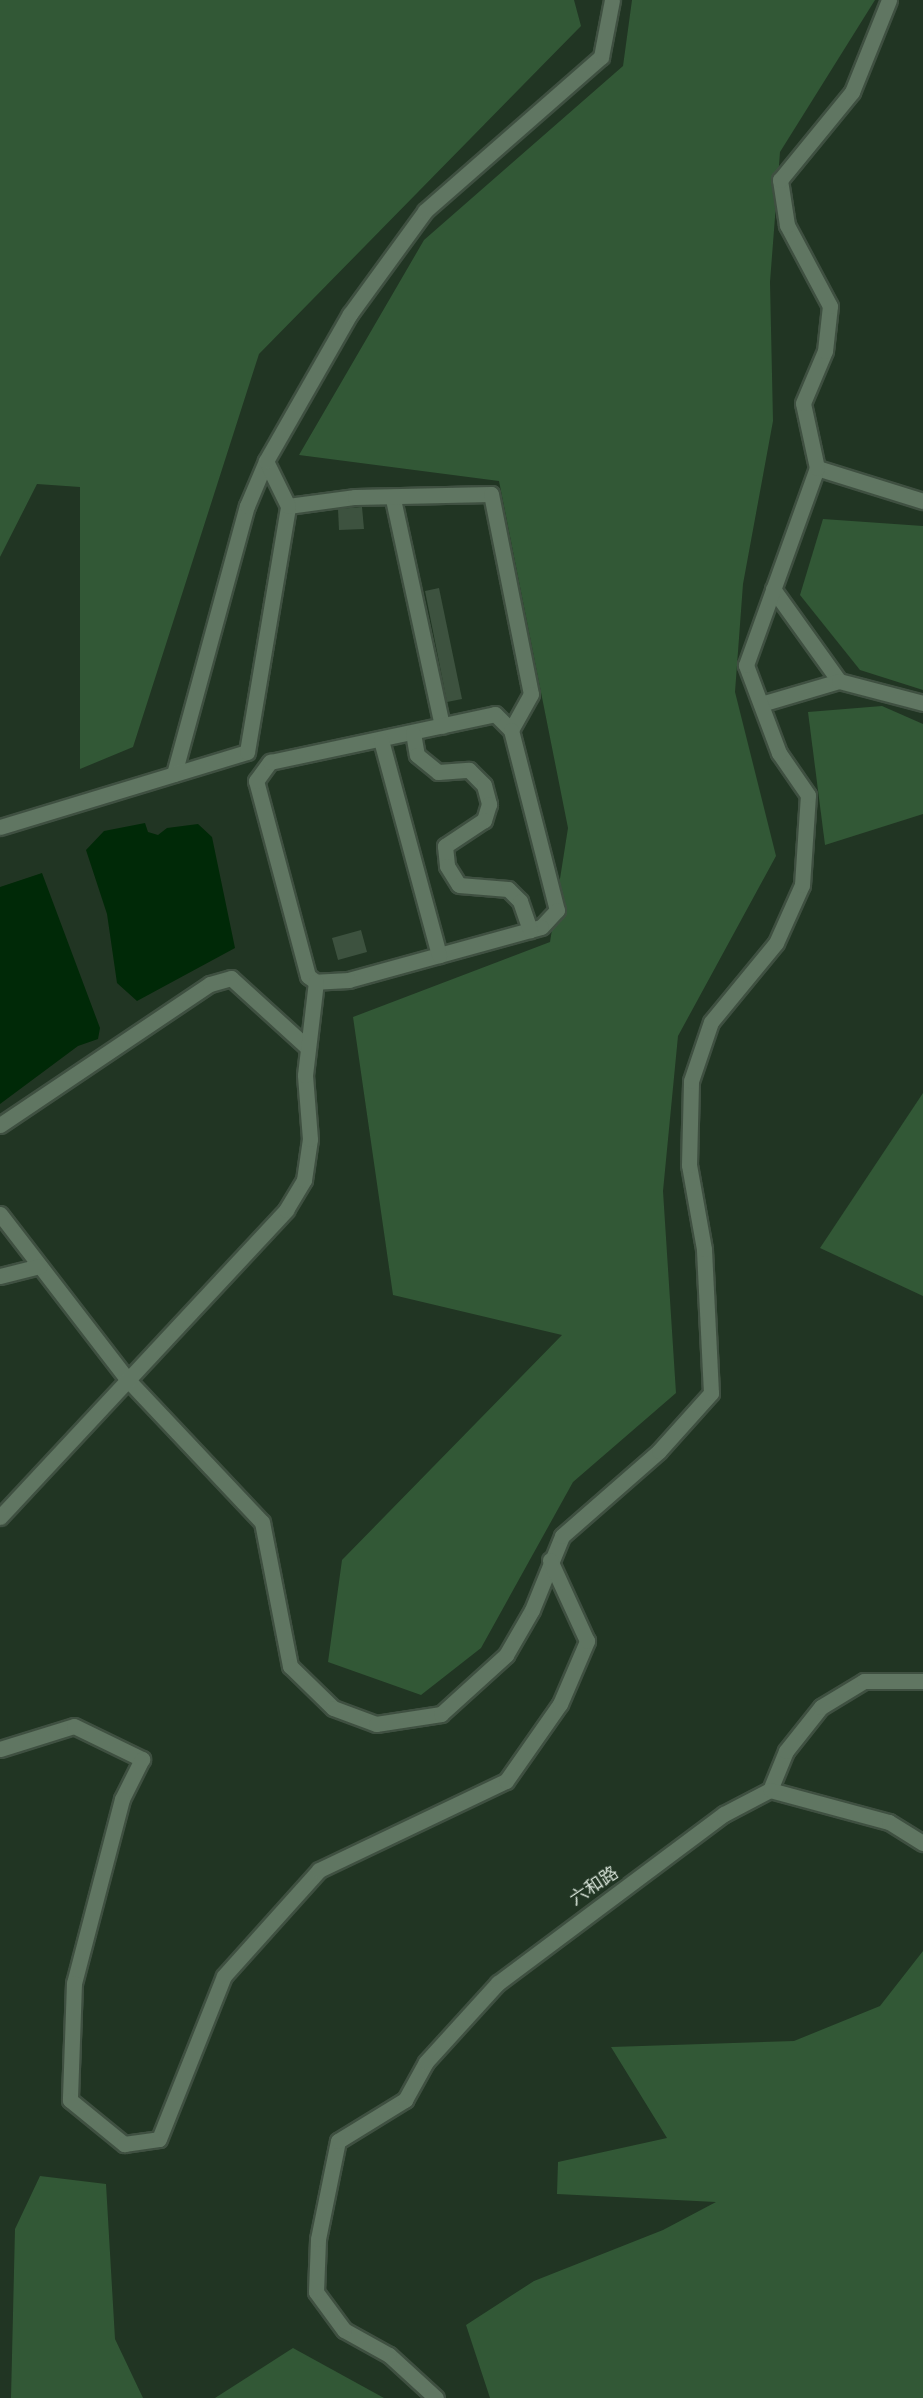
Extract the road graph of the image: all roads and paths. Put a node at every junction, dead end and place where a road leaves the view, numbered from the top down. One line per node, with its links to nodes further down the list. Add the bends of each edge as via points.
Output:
1 (612, 0): 3 (street, via 602,57 425,211 350,314)
2 (889, 0): 4 (street, via 852,92 780,180 787,225 830,306 825,351 803,403)
3 (266, 461): 7 (street); 18 (street, via 247,506)
4 (818, 468): 6 (street); 8 (street)
5 (393, 499): 7 (street, via 355,497); 12 (street); 13 (street, via 491,494 531,694)
6 (923, 501)
7 (288, 506): 16 (street)
8 (773, 589): 9 (street); 11 (street, via 746,665)
9 (839, 681): 10 (street); 11 (street)
10 (923, 703)
11 (761, 704): 30 (street, via 779,753 808,795 802,885 776,943 711,1022 691,1081 689,1165 704,1249 711,1393 659,1451 562,1536)
12 (442, 726): 13 (street, via 495,714); 14 (street)
13 (511, 730): 20 (street, via 557,910)
14 (413, 733): 15 (street); 20 (street, via 417,755 438,772 469,770 484,785 489,804 484,820 445,846 447,866 459,885 508,889 520,901)
15 (381, 740): 17 (street); 21 (street)
16 (247, 752): 17 (street); 18 (street)
17 (270, 762): 22 (street, via 256,781 308,976)
18 (174, 774): 19 (street)
19 (0, 827)
20 (530, 930): 21 (street)
21 (439, 955): 22 (street, via 349,980)
22 (316, 982): 23 (street)
23 (308, 1048): 24 (street, via 231,978 210,984); 28 (street, via 310,1139 304,1180 286,1210)
24 (0, 1125)
25 (0, 1214): 26 (street)
26 (40, 1266): 27 (street); 28 (street)
27 (0, 1276)
28 (128, 1380): 29 (street); 30 (street, via 262,1522 290,1666 333,1708 376,1724 441,1714 506,1655 532,1610)
29 (0, 1517)
30 (550, 1560): 32 (street, via 587,1641 560,1704 506,1781 319,1870 224,1976 159,2139 124,2144 70,2100 74,1983 122,1799 142,1759 74,1726)
31 (923, 1680): 33 (street, via 864,1681 821,1707 786,1751)
32 (0, 1749)
33 (770, 1790): 34 (street, via 889,1822); 35 (street, 六和路, via 724,1814 498,1983 426,2062 405,2100 338,2141 318,2239 316,2292 344,2330 388,2355)
34 (923, 1843)
35 (436, 2398)

